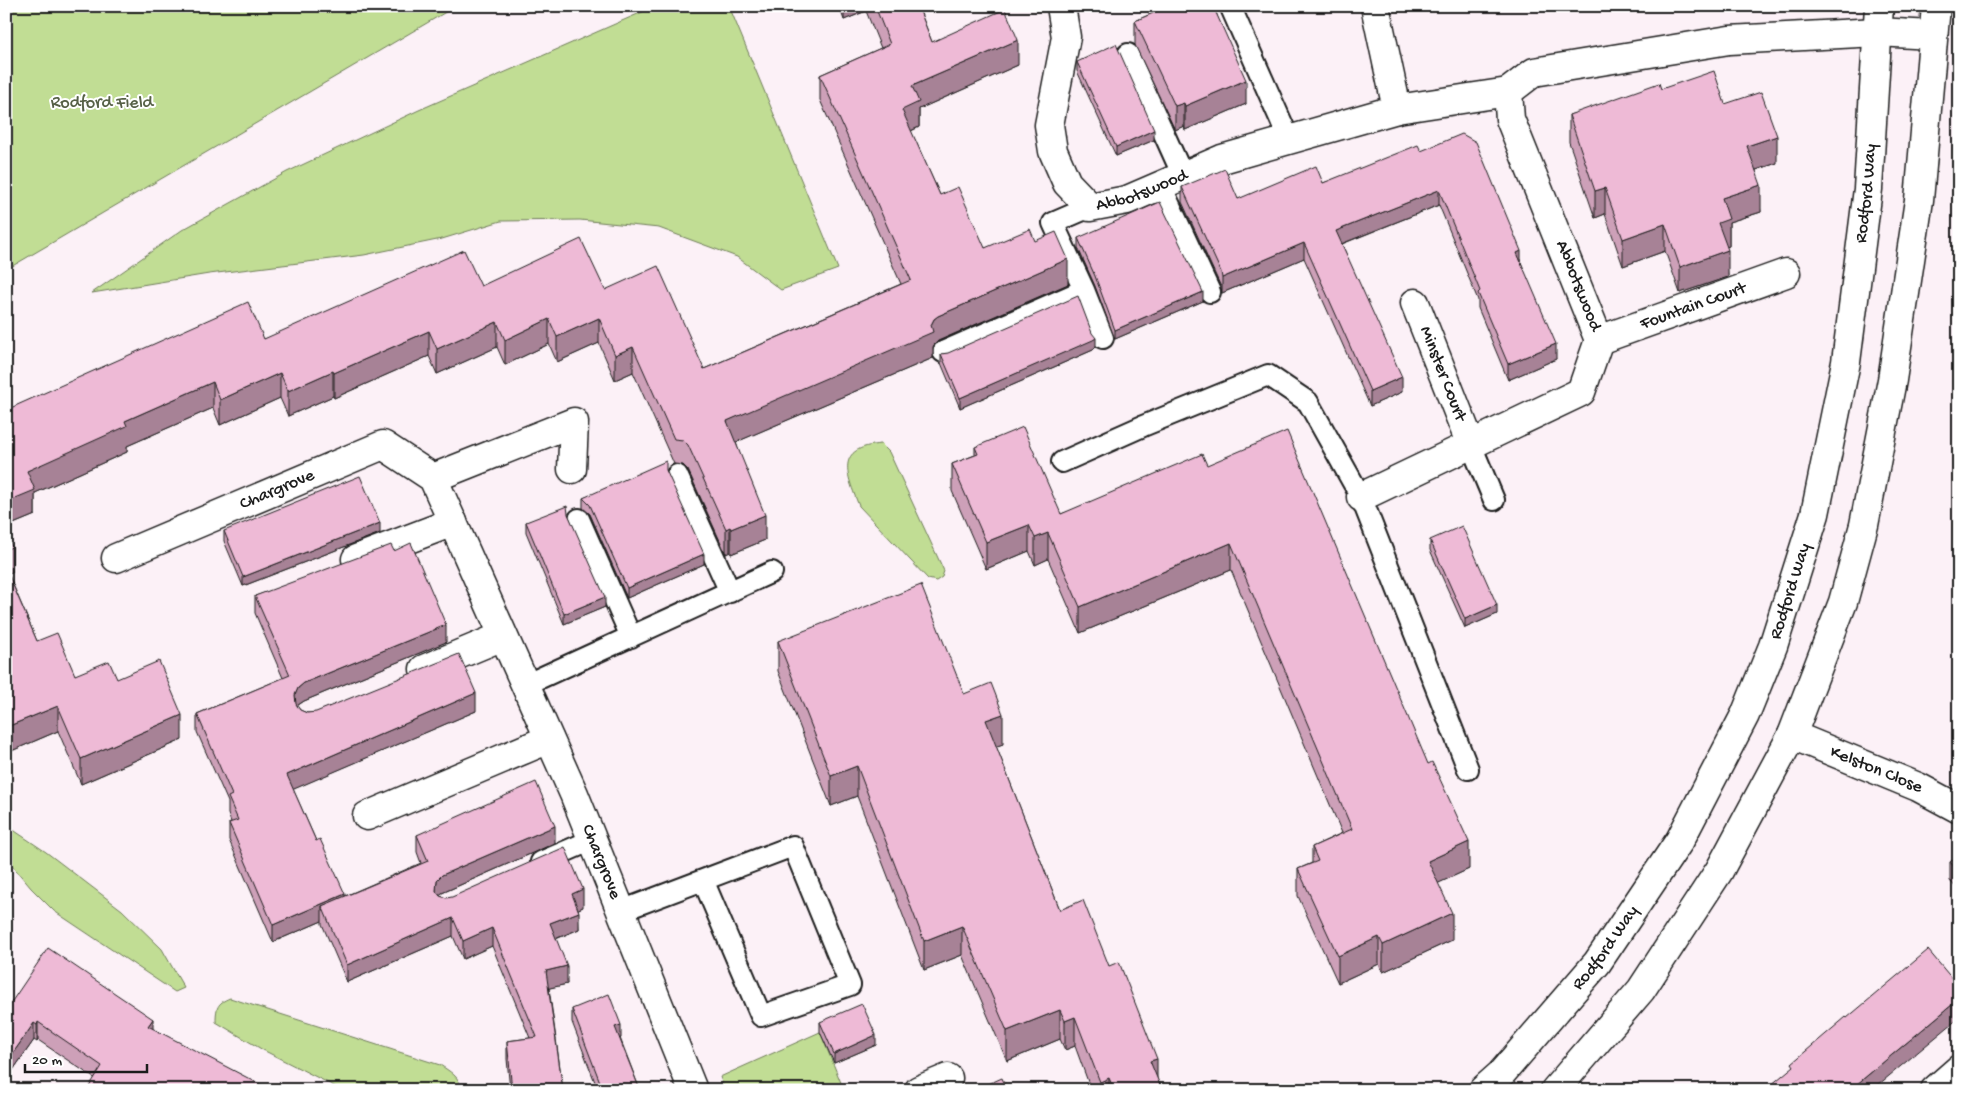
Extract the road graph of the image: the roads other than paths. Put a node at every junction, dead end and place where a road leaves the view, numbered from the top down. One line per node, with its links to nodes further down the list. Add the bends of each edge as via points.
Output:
1 (1061, 6): 12 (street, Abbotswood, via 1066,38 1049,125 1053,151 1067,182)
2 (1375, 6): 9 (street)
3 (1936, 6): 6 (street)
4 (1232, 8): 10 (lane)
5 (1878, 19): 6 (street, Abbotswood); 8 (street, Abbotswood, via 1534,72); 50 (street, Rodford Way, via 1868,188 1846,362 1814,514 1773,646 1746,715 1680,840 1597,963 1501,1074)
6 (1932, 35): 37 (street, via 1919,200 1892,380 1864,525 1843,602)
7 (1128, 54): 11 (lane)
8 (1508, 92): 9 (street, Abbotswood); 18 (street, Abbotswood, via 1510,119)
9 (1397, 108): 10 (street, Abbotswood)
10 (1289, 139): 11 (street, Abbotswood, via 1222,159)
11 (1172, 181): 12 (street, Abbotswood, via 1127,200); 15 (lane)
12 (1090, 206): 14 (lane, via 1053,222)
13 (1786, 273): 18 (street, Fountain Court)
14 (1084, 290): 17 (lane); 19 (lane)
15 (1210, 292)
16 (1415, 303): 20 (street, Minster Court)
17 (1103, 338)
18 (1599, 340): 20 (street, Abbotswood, via 1581,392)
19 (943, 352)
20 (1471, 445): 25 (street, Abbotswood); 26 (lane)
21 (1062, 462): 25 (lane, via 1268,375 1308,402)
22 (572, 469): 24 (street, via 574,422)
23 (677, 475): 32 (lane)
24 (433, 478): 28 (street, Chargrove); 29 (street, Chargrove, via 383,445)
25 (1361, 498): 39 (lane)
26 (1494, 500)
27 (579, 519): 34 (lane)
28 (453, 522): 30 (street); 33 (street, Chargrove)
29 (116, 558)
30 (335, 567)
31 (772, 572): 32 (lane)
32 (730, 592): 34 (lane)
33 (504, 636): 35 (street); 36 (street, Chargrove)
34 (630, 637): 36 (lane)
35 (402, 678)
36 (525, 685): 38 (street, Chargrove)
37 (1792, 735): 40 (street, Kelston Close, via 1918,787); 51 (street, via 1719,871 1641,990)
38 (549, 739): 41 (street); 42 (street, Chargrove)
39 (1468, 769)
40 (1959, 809)
41 (367, 816)
42 (592, 840): 43 (lane); 45 (street, Chargrove)
43 (520, 872)
44 (703, 880): 44 (lane, via 793,846 850,985 761,1016); 45 (lane)
45 (621, 911): 48 (street, Chargrove)
46 (1959, 1069): 52 (street)
47 (948, 1078): 49 (street)
48 (693, 1090)
49 (919, 1090)
50 (1483, 1090)
51 (1555, 1090)
52 (1935, 1090)

